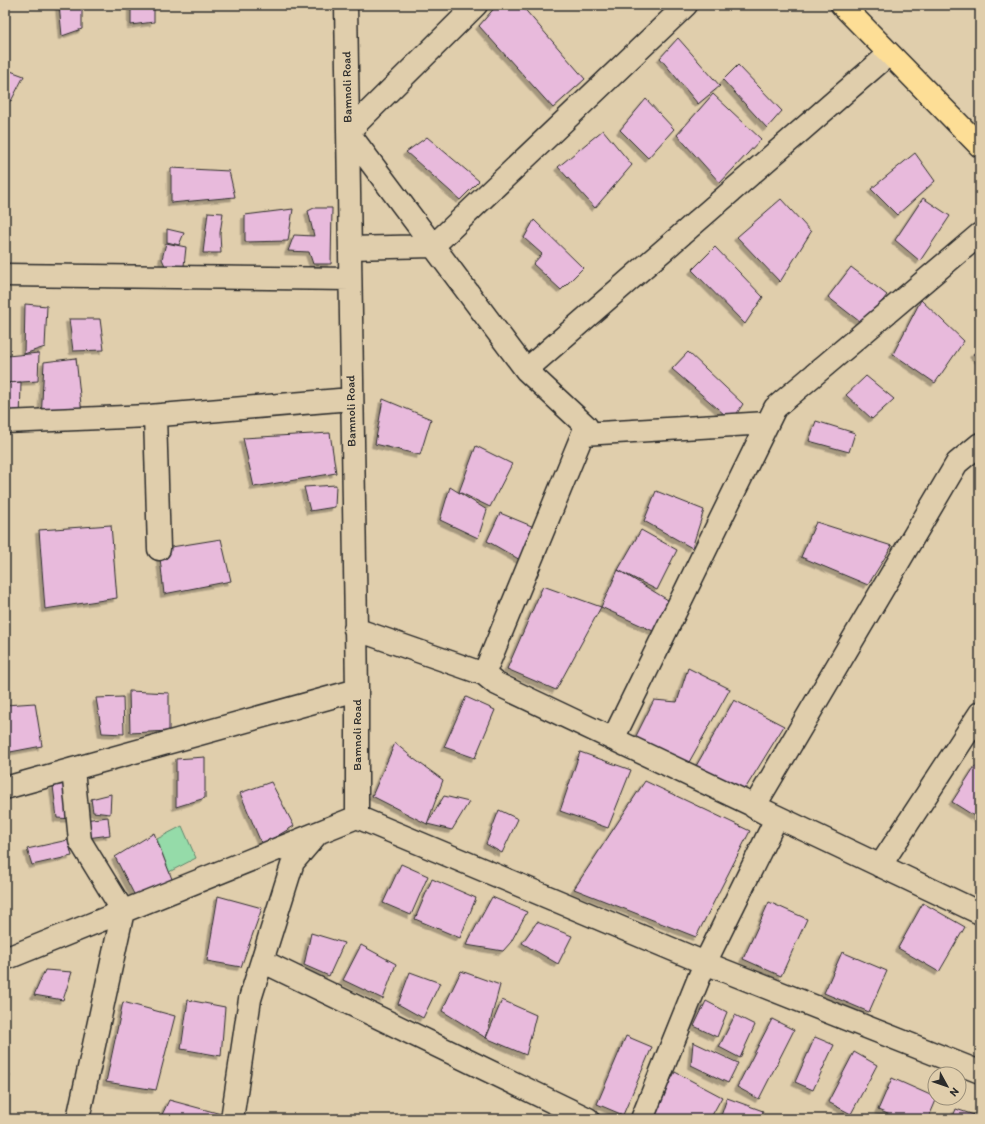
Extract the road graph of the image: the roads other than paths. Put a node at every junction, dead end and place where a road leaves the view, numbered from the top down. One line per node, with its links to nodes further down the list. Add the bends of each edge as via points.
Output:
1 (346, 5): 6 (street, Bamnoli Road)
2 (476, 5): 6 (street)
3 (686, 5): 9 (street)
4 (842, 5): 5 (main road)
5 (889, 54): 7 (main road); 13 (street)
6 (348, 132): 9 (street); 10 (street, Bamnoli Road)
7 (980, 146)
8 (980, 234): 17 (street, via 775,408)
9 (433, 246): 10 (street); 13 (street)
10 (350, 248): 12 (street, Bamnoli Road)
11 (5, 275): 12 (street)
12 (350, 279): 14 (street, Bamnoli Road)
13 (526, 370): 18 (street, via 586,426)
14 (351, 399): 15 (street); 21 (street, Bamnoli Road)
15 (155, 416): 16 (street); 20 (street)
16 (5, 422)
17 (767, 423): 18 (street); 25 (street)
18 (583, 434): 22 (street)
19 (980, 444): 28 (street, via 957,463)
20 (159, 549)
21 (355, 629): 22 (street); 23 (street, Bamnoli Road)
22 (484, 674): 25 (street, via 495,683)
23 (357, 690): 26 (street); 29 (street, Bamnoli Road)
24 (980, 713): 31 (street)
25 (613, 739): 28 (street)
26 (73, 769): 27 (street); 32 (street, via 80,840)
27 (5, 788)
28 (754, 807): 31 (street); 36 (street, via 776,819)
29 (356, 817): 30 (street); 36 (street)
30 (319, 832): 32 (street); 35 (street, via 293,862)
31 (880, 866): 33 (street)
32 (123, 911): 34 (street); 38 (street)
33 (980, 913)
34 (5, 959)
35 (262, 962): 39 (street, via 250,999); 40 (street)
36 (705, 963): 37 (street); 41 (street)
37 (980, 1072)
38 (78, 1119)
39 (232, 1119)
40 (588, 1119)
41 (642, 1119)

